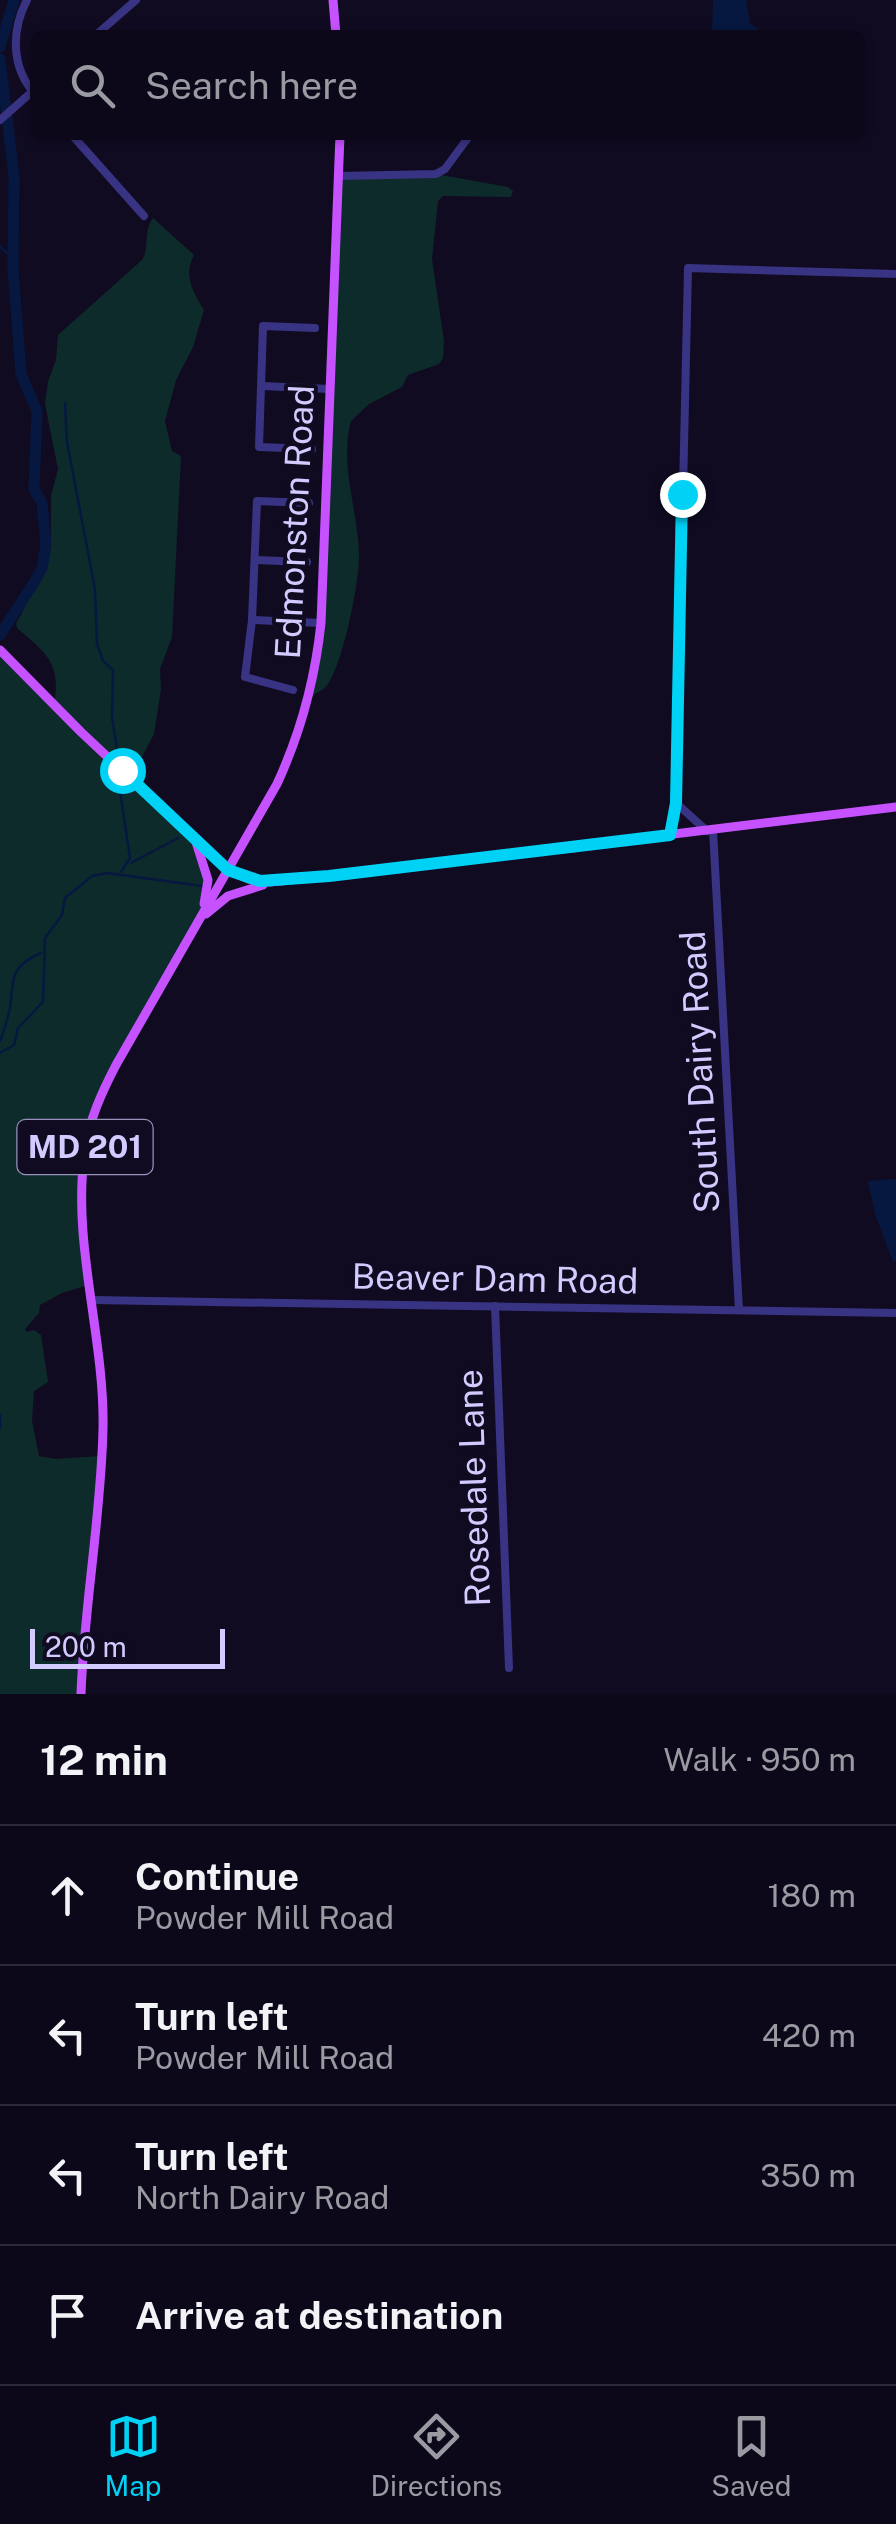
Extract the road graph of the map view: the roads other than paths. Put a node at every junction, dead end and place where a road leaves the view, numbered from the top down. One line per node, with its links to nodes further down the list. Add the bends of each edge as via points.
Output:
1 (28, 0): 6 (street, via 16,52)
2 (136, 0): 4 (street)
3 (333, 0): 5 (main road)
4 (102, 30)
5 (336, 30)
6 (30, 85)
7 (30, 95): 8 (street)
8 (0, 120)
9 (76, 140): 13 (street)
10 (340, 140): 12 (main road, Edmonston Road)
11 (466, 140): 12 (street, via 436,174)
12 (339, 176): 17 (main road, Edmonston Road)
13 (144, 216)
14 (896, 274): 26 (street, via 688,268)
15 (315, 328): 16 (street, via 264,326)
16 (262, 386): 17 (street); 18 (street, via 259,447)
17 (330, 389): 23 (main road, Edmonston Road)
18 (312, 449)
19 (309, 503): 20 (street, via 257,501)
20 (254, 560): 21 (street); 22 (street)
21 (307, 562)
22 (252, 620): 23 (street); 25 (street, via 245,677)
23 (320, 623): 31 (main road, Edmonston Road, via 296,741)
24 (0, 650): 30 (main road)
25 (293, 690)
26 (676, 803): 28 (street); 29 (street)
27 (896, 807): 28 (main road)
28 (710, 830): 29 (main road); 36 (street, South Dairy Road)
29 (670, 835): 32 (main road)
30 (195, 840): 31 (main road); 33 (main road, via 208,880)
31 (228, 870): 32 (main road); 33 (main road, Edmonston Road / MD 201)
32 (278, 882): 33 (main road, via 228,896)
33 (200, 918): 34 (main road, Edmonston Road / MD 201, via 116,1064 90,1126 82,1202)
34 (93, 1300): 35 (street, Beaver Dam Road); 39 (main road, Edmonston Road / MD 201, via 103,1432)
35 (495, 1306): 36 (street, Beaver Dam Road); 38 (street, Rosedale Lane)
36 (740, 1310): 37 (street, Beaver Dam Road)
37 (896, 1313)
38 (509, 1668)
39 (81, 1694)

